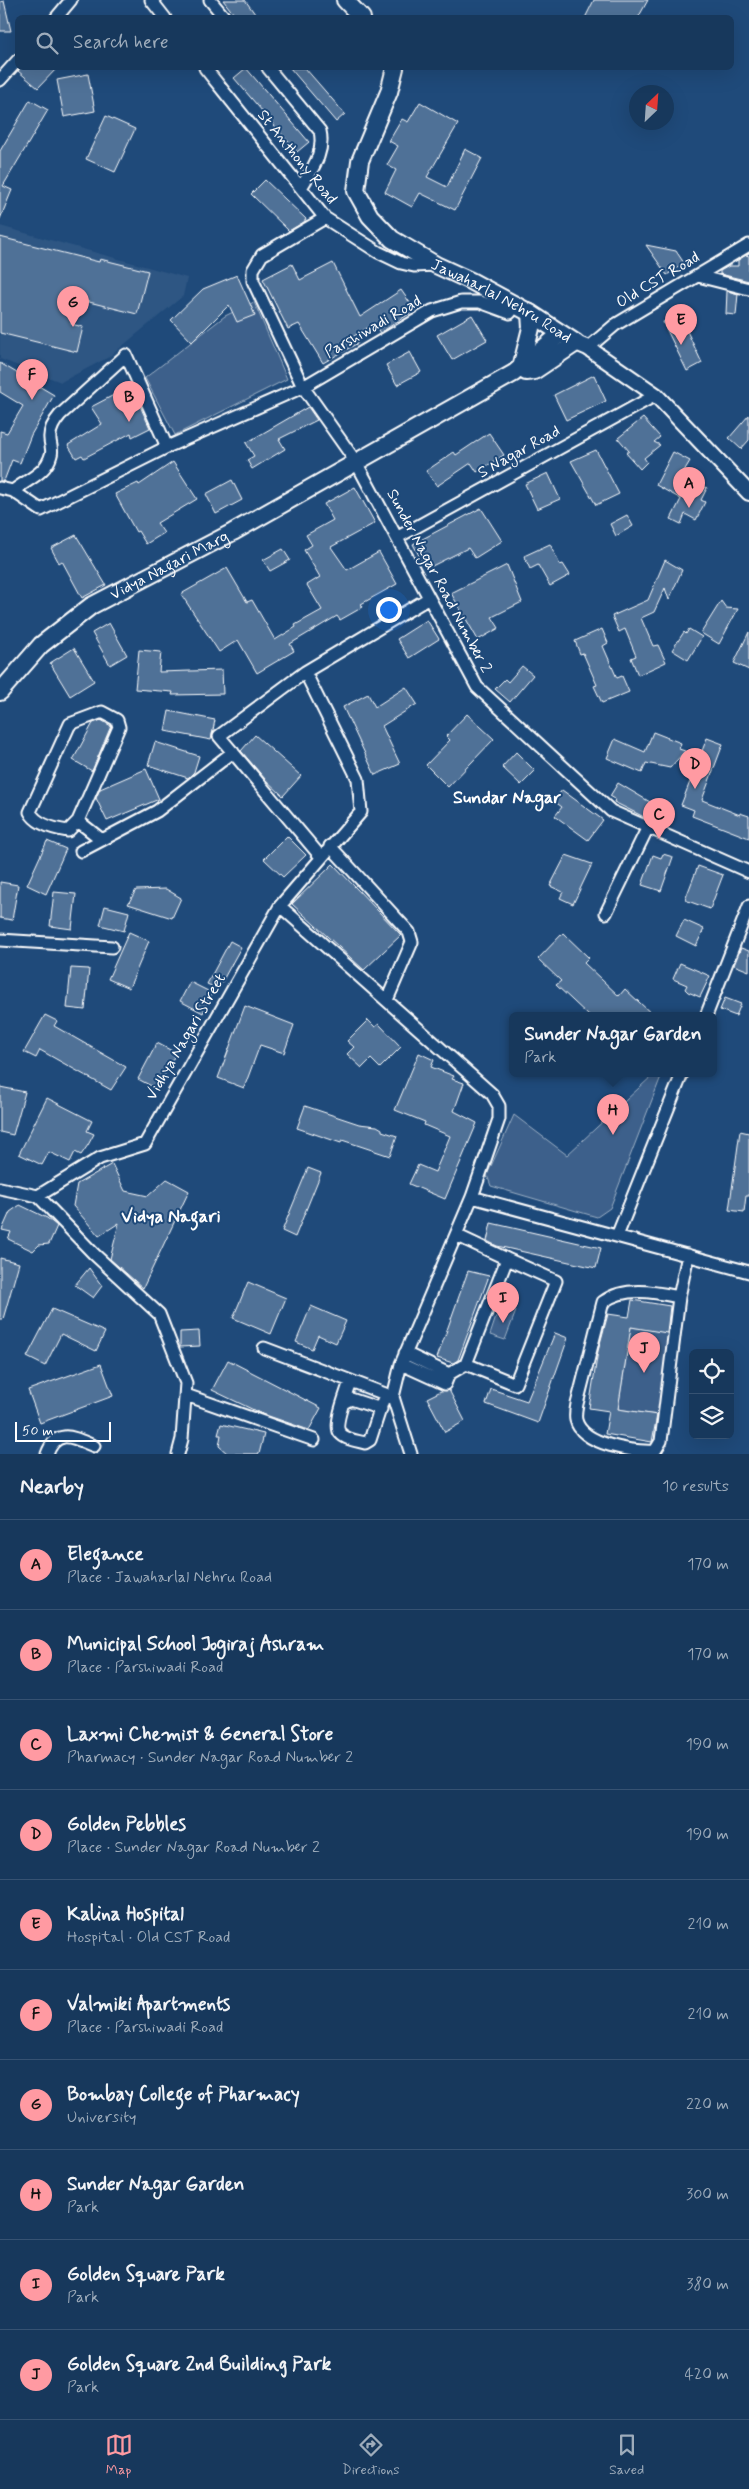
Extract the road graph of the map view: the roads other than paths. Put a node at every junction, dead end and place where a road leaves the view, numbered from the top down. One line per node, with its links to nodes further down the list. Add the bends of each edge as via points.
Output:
1 (71, 0): 5 (street)
2 (151, 0): 6 (street)
3 (210, 0): 7 (street)
4 (345, 0): 8 (main road)
5 (58, 15)
6 (163, 15)
7 (222, 15)
8 (359, 15)
9 (15, 63): 13 (street)
10 (207, 70): 14 (street, St Anthony Road)
11 (270, 70): 14 (street, via 320,131 320,154)
12 (394, 70): 17 (main road, Jawaharlal Nehru Road, via 389,92 360,161 356,191 370,216 392,239)
13 (0, 80)
14 (301, 188): 15 (street, St Anthony Road)
15 (325, 218): 17 (street, St Anthony Road, via 401,263); 24 (street, Sunder Nagar Road Number 2, via 262,255 253,270 253,281)
16 (749, 245): 18 (street, Old CST Road)
17 (436, 265): 20 (main road, Jawaharlal Nehru Road)
18 (698, 276): 19 (street); 22 (street, Old CST Road)
19 (749, 289)
20 (523, 309): 21 (main road, Jawaharlal Nehru Road); 23 (main road, via 531,328); 24 (street, Parshiwadi Road, via 510,313 480,302 461,302 432,310)
21 (560, 334): 22 (main road, Jawaharlal Nehru Road); 23 (main road)
22 (582, 345): 23 (main road, via 534,371); 25 (street, Jawaharlal Nehru Road)
23 (517, 370): 27 (main road, Vidya Nagari Marg)
24 (303, 387): 26 (street); 27 (street, Sunder Nagar Road Number 2)
25 (656, 395): 30 (street, Jawaharlal Nehru Road); 31 (street, S Nagar Road)
26 (167, 447): 29 (street, via 41,510); 29 (street, via 126,354 60,414 53,424 50,437 52,453 47,464 35,477)
27 (356, 462): 31 (street, Sunder Nagar Road Number 2); 34 (main road, Vidya Nagari Marg, via 233,532 91,606 41,645)
28 (0, 488): 29 (street)
29 (12, 492)
30 (749, 493)
31 (398, 537): 32 (street, Sunder Nagar Road Number 2)
32 (429, 598): 33 (street); 37 (street, Sunder Nagar Road Number 2, via 477,687 611,810)
33 (305, 672): 35 (street, via 219,736); 39 (street, Vidhya Nagari Street, via 358,779 361,812)
34 (0, 692)
35 (233, 752): 38 (street, via 157,811); 41 (street)
36 (78, 821): 36 (street, via 68,830 58,829 33,818 30,812 70,724 102,712 117,720 119,727); 38 (street)
37 (648, 827): 42 (street, Sunder Nagar Road Number 2); 45 (street)
38 (102, 840): 40 (street)
39 (330, 846): 41 (street, Vidhya Nagari Street); 48 (street, via 409,932 412,942)
40 (81, 851)
41 (321, 857): 43 (street, Vidhya Nagari Street)
42 (749, 872)
43 (280, 906): 48 (street); 52 (street, Vidhya Nagari Street, via 145,1144 100,1158)
44 (749, 906): 49 (street)
45 (606, 913)
46 (0, 940): 47 (street)
47 (112, 947)
48 (387, 1000): 53 (street, via 492,1094 499,1106 499,1119)
49 (708, 1012)
50 (681, 1077): 55 (street)
51 (0, 1188): 52 (street)
52 (38, 1196): 64 (street, via 159,1314 186,1383)
53 (472, 1197): 54 (street); 55 (street)
54 (456, 1234): 57 (street); 61 (street)
55 (617, 1236): 56 (street)
56 (688, 1255): 58 (street); 59 (street)
57 (507, 1259): 62 (street); 62 (street, via 556,1281 515,1384)
58 (749, 1272)
59 (679, 1298): 59 (street, via 652,1291 615,1293 603,1302 576,1404 576,1420 582,1430 604,1444 637,1452 655,1451 661,1441)
60 (264, 1348): 63 (street)
61 (403, 1358): 62 (street, via 447,1379); 65 (street)
62 (466, 1364)
63 (350, 1381): 65 (street); 66 (street)
64 (186, 1395): 68 (street); 71 (street)
65 (389, 1396): 67 (street); 72 (street)
66 (343, 1403): 67 (street, via 351,1399); 67 (street, via 336,1425 339,1433 366,1443)
67 (381, 1409)
68 (314, 1440)
69 (94, 1446): 70 (street, via 69,1436 62,1437 50,1445)
70 (46, 1454)
71 (178, 1454)
72 (411, 1454)

